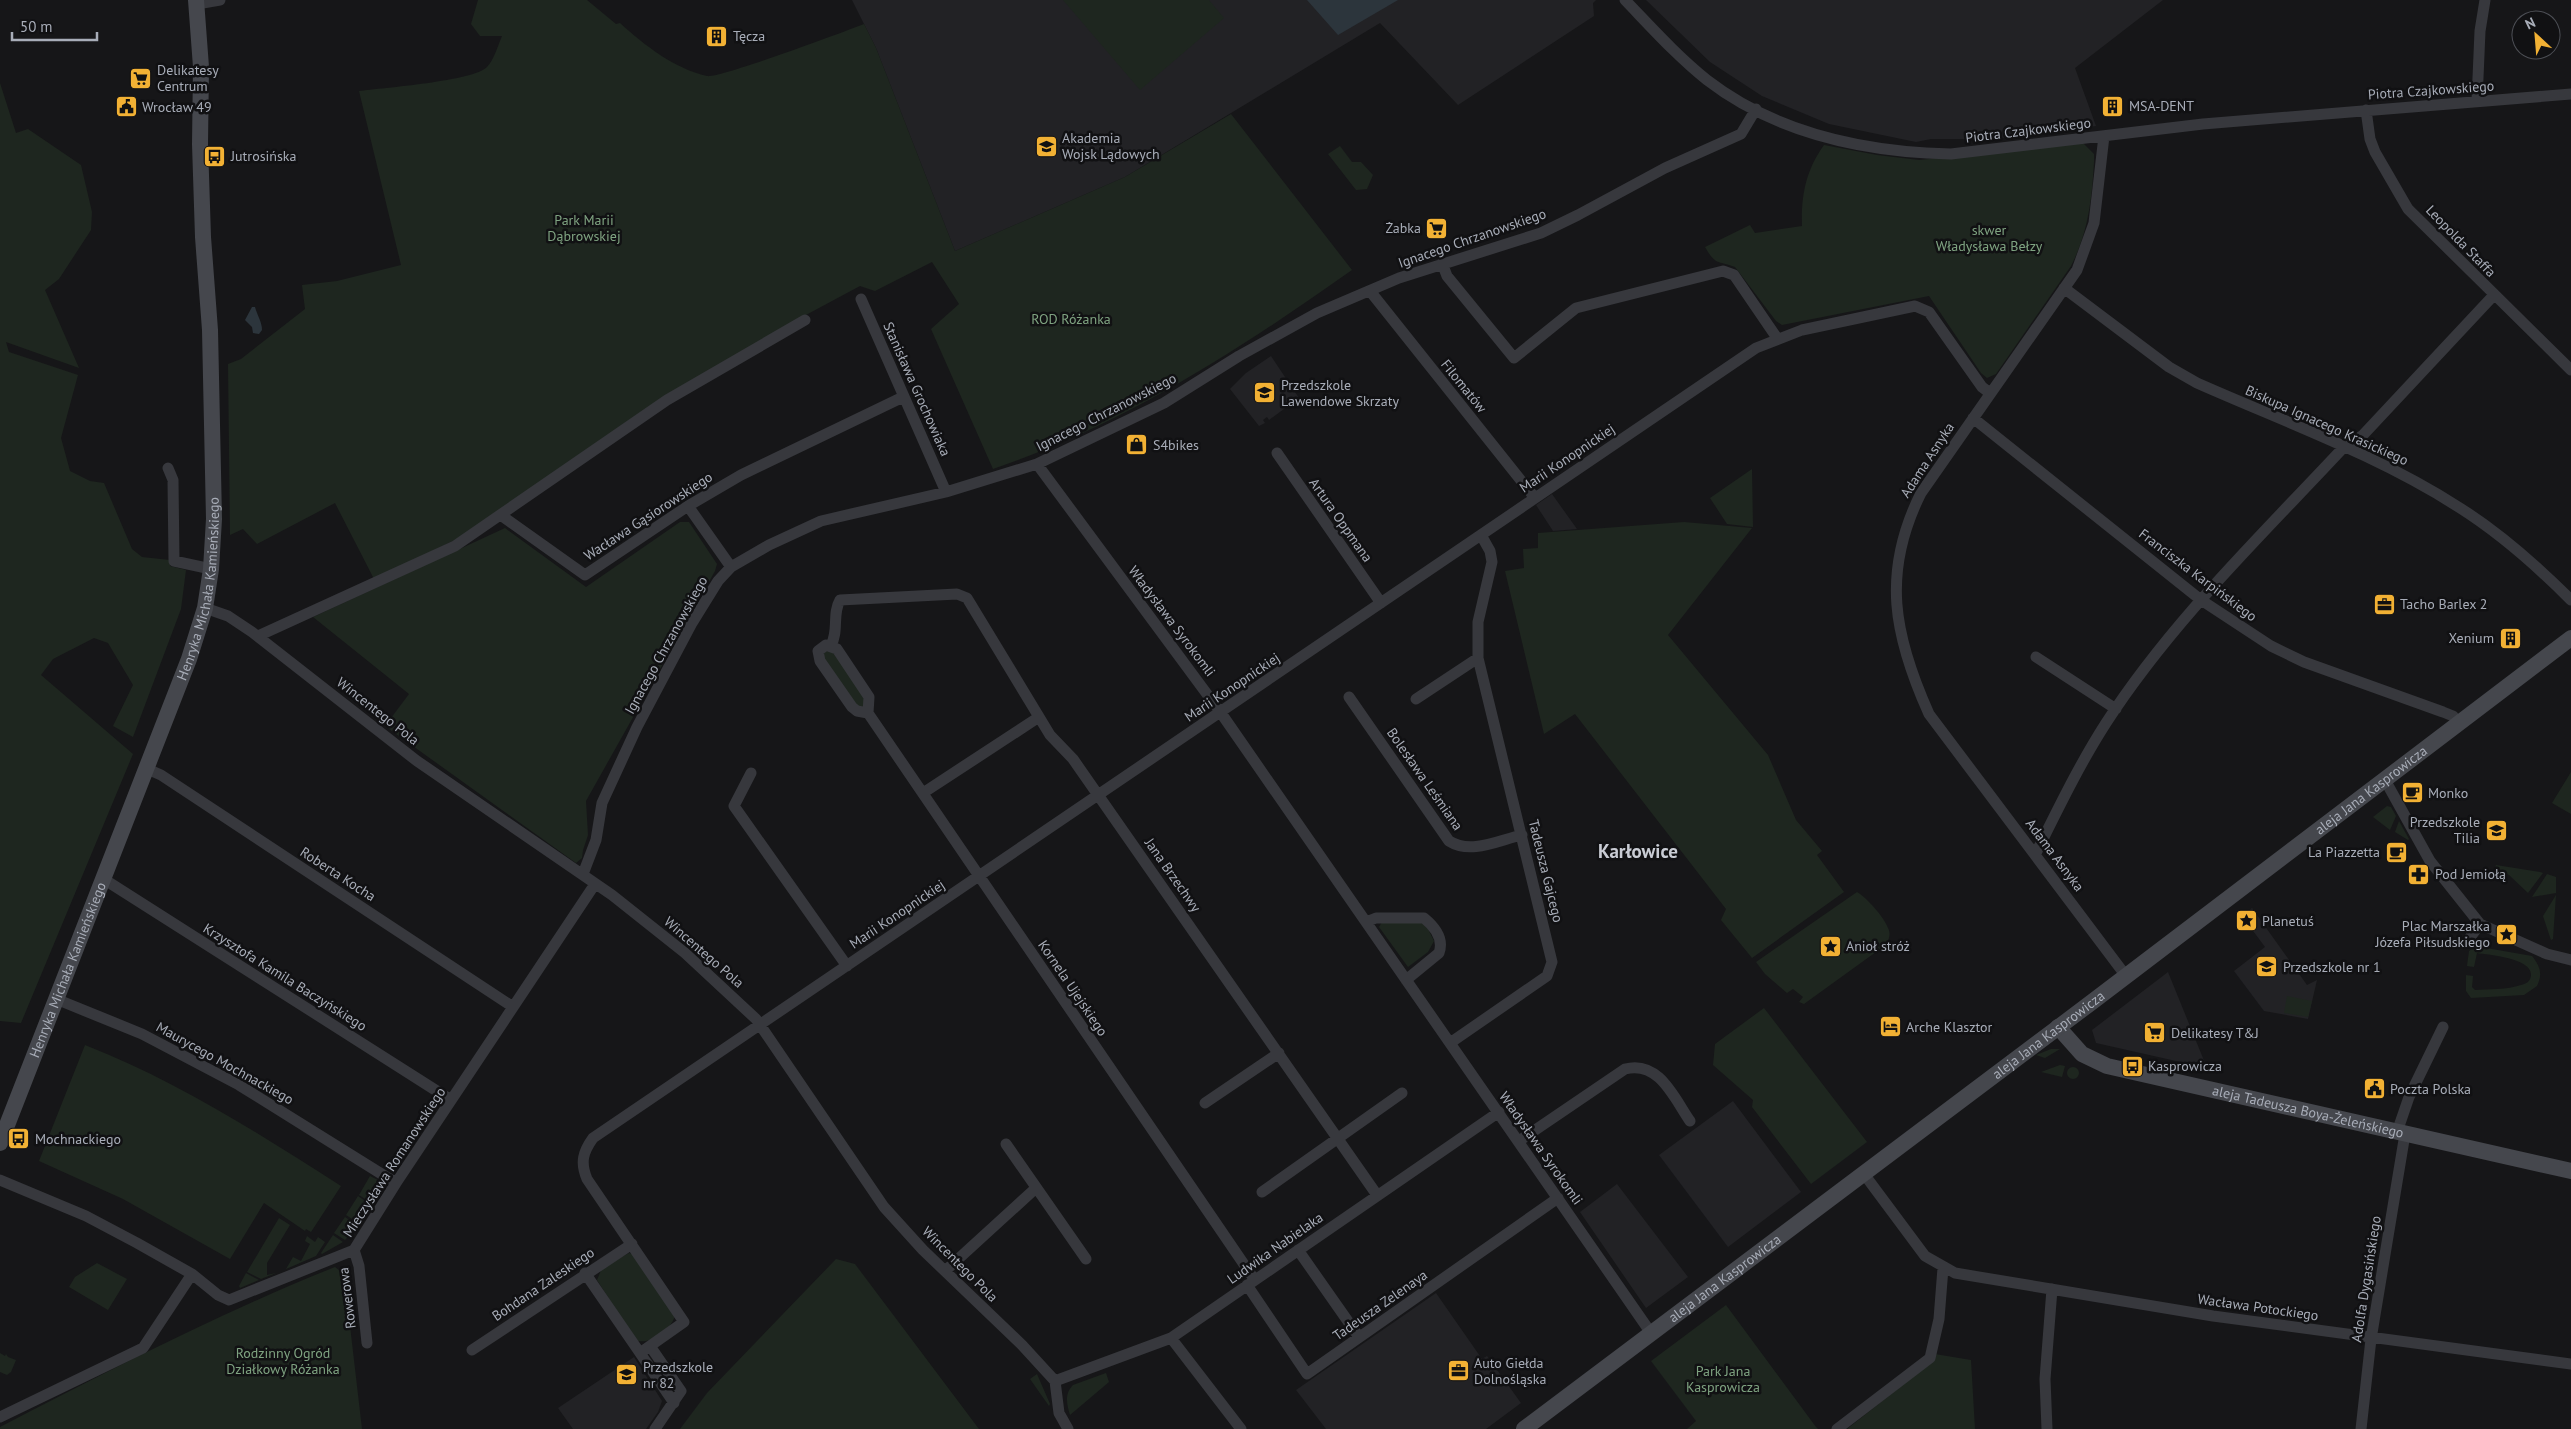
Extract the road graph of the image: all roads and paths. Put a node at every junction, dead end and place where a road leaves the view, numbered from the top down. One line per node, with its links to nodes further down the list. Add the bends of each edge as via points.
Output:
1 (220, 0): 4 (street)
2 (1624, 0): 7 (street, Piotra Czajkowskiego, via 1705,78)
3 (2485, 0): 6 (street, via 2480,31)
4 (196, 2): 31 (street, Henryka Michała Kamieńskiego, via 201,67 203,237 210,338 214,512)
5 (2571, 94): 6 (street, Piotra Czajkowskiego)
6 (2477, 101): 8 (street, Piotra Czajkowskiego)
7 (1756, 110): 9 (street, Piotra Czajkowskiego, via 1818,136 1908,153 1951,154); 10 (street, Ignacego Chrzanowskiego, via 1741,134 1665,168 1578,215 1541,233)
8 (2366, 110): 9 (street, Piotra Czajkowskiego); 13 (street, Leopolda Staffa, via 2375,152 2408,209)
9 (2104, 136): 11 (street, Adama Asnyka, via 2094,223 2077,270)
10 (1442, 263): 12 (street, Ignacego Chrzanowskiego); 16 (street, via 1447,276 1514,358 1576,308 1724,271 1734,275)
11 (2064, 288): 18 (street, Adama Asnyka); 21 (street, Biskupa Ignacego Krasickiego, via 2169,367 2197,383)
12 (1370, 291): 23 (street, Ignacego Chrzanowskiego, via 1316,313 1164,403); 26 (street, Filomatów)
13 (2493, 296): 17 (street, Leopolda Staffa); 21 (street, via 2363,435)
14 (861, 299): 19 (street, Stanisława Grochowiaka)
15 (805, 320): 28 (street, via 667,400 546,482)
16 (1777, 338): 18 (street, Marii Konopnickiej, via 1802,330 1923,307 1982,387); 26 (street, Marii Konopnickiej, via 1756,348)
17 (2571, 370)
18 (1990, 393): 20 (street, Adama Asnyka)
19 (903, 398): 25 (street, Stanisława Grochowiaka); 27 (street, Wacława Gąsiorowskiego, via 741,475)
20 (1973, 418): 32 (street, Franciszka Karpińskiego); 54 (street, Adama Asnyka, via 1921,493 1906,522 1898,564 1901,640 1929,714)
21 (2343, 448): 32 (street); 33 (street, Biskupa Ignacego Krasickiego, via 2386,466 2460,508 2541,569)
22 (1277, 453): 34 (street, Artura Oppmana)
23 (1037, 464): 25 (street, Ignacego Chrzanowskiego); 45 (street, Władysława Syrokomli)
24 (168, 468): 31 (street, via 173,480 174,562)
25 (946, 492): 30 (street, Ignacego Chrzanowskiego, via 821,521)
26 (1535, 498): 29 (street, Marii Konopnickiej)
27 (688, 506): 28 (street, Wacława Gąsiorowskiego, via 585,575); 30 (street)
28 (502, 516): 36 (street, via 437,556)
29 (1481, 535): 34 (street, Marii Konopnickiej); 40 (street, Tadeusza Gajcego, via 1492,562 1478,622)
30 (731, 567): 55 (street, Ignacego Chrzanowskiego, via 692,623 638,727 602,803 596,840)
31 (211, 569): 35 (street, Henryka Michała Kamieńskiego)
32 (2201, 600): 43 (street); 47 (street, Franciszka Karpińskiego, via 2271,646 2304,662 2443,712)
33 (2571, 600)
34 (1381, 604): 45 (street, Marii Konopnickiej)
35 (205, 608): 36 (street, Wincentego Pola, via 228,616); 48 (street, Henryka Michała Kamieńskiego, via 189,660)
36 (258, 636): 55 (street, Wincentego Pola, via 417,761)
37 (2571, 638): 47 (street, aleja Jana Kasprowicza)
38 (831, 645): 44 (street, Kornela Ujejskiego, via 837,649 868,697); 44 (street, Kornela Ujejskiego, via 826,644 818,651 820,661 852,706 857,711); 46 (street, Jana Brzechwy, via 840,600 963,595 971,603)
39 (2036, 657): 43 (street)
40 (1478, 658): 42 (street); 53 (street, Tadeusza Gajcego)
41 (1349, 697): 53 (street, Bolesława Leśmiana, via 1450,841 1458,847 1468,848)
42 (1416, 699)
43 (2116, 709): 54 (street, via 2078,771)
44 (868, 713): 51 (street, Kornela Ujejskiego)
45 (1221, 713): 52 (street, Marii Konopnickiej); 59 (street, Władysława Syrokomli)
46 (1039, 717): 51 (street); 52 (street, Jana Brzechwy)
47 (2458, 723): 50 (street, aleja Jana Kasprowicza)
48 (145, 768): 57 (street, Henryka Michała Kamieńskiego); 67 (street, Roberta Kocha, via 162,775)
49 (751, 773): 63 (street, via 734,806)
50 (2385, 780): 60 (street, via 2430,861); 64 (street, aleja Jana Kasprowicza)
51 (923, 793): 56 (street, Kornela Ujejskiego)
52 (1098, 795): 56 (street, Marii Konopnickiej); 72 (street, Jana Brzechwy)
53 (1522, 834): 71 (street, Tadeusza Gajcego, via 1552,962 1546,976)
54 (2036, 853): 64 (street, Adama Asnyka)
55 (582, 874): 58 (street, Wincentego Pola)
56 (980, 877): 63 (street, Marii Konopnickiej); 99 (street, Kornela Ujejskiego)
57 (102, 878): 66 (street, Henryka Michała Kamieńskiego); 74 (street, Krzysztofa Kamila Baczyńskiego)
58 (596, 884): 67 (street, Mieczysława Romanowskiego); 68 (street, Wincentego Pola, via 685,953 756,1018)
59 (1366, 922): 65 (street, Władysława Syrokomli); 65 (street, via 1376,918 1424,918 1432,924 1441,940 1439,953)
60 (2480, 924): 61 (street); 62 (street, via 2546,954)
61 (2466, 943)
62 (2571, 960)
63 (847, 966): 68 (street, Marii Konopnickiej)
64 (2126, 976): 69 (street, aleja Jana Kasprowicza)
65 (1406, 980): 71 (street, Władysława Syrokomli)
66 (56, 999): 81 (street, Henryka Michała Kamieńskiego); 86 (street, Maurycego Mochnackiego, via 142,1034 239,1085)
67 (512, 1007): 74 (street, Mieczysława Romanowskiego)
68 (760, 1026): 91 (street, Marii Konopnickiej, via 593,1138 586,1148 582,1158 587,1179); 96 (street, Wincentego Pola, via 872,1190)
69 (2058, 1026): 78 (street, aleja Tadeusza Boya-Żeleńskiego, via 2082,1054 2107,1066); 84 (street, aleja Jana Kasprowicza)
70 (2443, 1027): 78 (street, Adolfa Dygasińskiego, via 2402,1115)
71 (1450, 1043): 76 (street, Władysława Syrokomli)
72 (1279, 1053): 75 (street); 79 (street, Jana Brzechwy)
73 (1402, 1093): 79 (street)
74 (451, 1100): 86 (street, Mieczysława Romanowskiego)
75 (1205, 1103)
76 (1498, 1112): 80 (street, Władysława Syrokomli); 89 (street, Ludwika Nabielaka)
77 (1690, 1121): 80 (street, via 1658,1075 1648,1069 1633,1067 1625,1069)
78 (2401, 1133): 83 (street, aleja Tadeusza Boya-Żeleńskiego); 104 (street, Adolfa Dygasińskiego)
79 (1338, 1139): 88 (street); 89 (street, Jana Brzechwy)
80 (1519, 1141): 90 (street, Władysława Syrokomli)
81 (0, 1143)
82 (1006, 1144): 87 (street)
83 (2571, 1171)
84 (1864, 1174): 95 (street, Wacława Potockiego, via 1925,1256); 101 (street, aleja Jana Kasprowicza)
85 (0, 1180): 98 (street, via 86,1216)
86 (396, 1183): 92 (street, Mieczysława Romanowskiego)
87 (1036, 1188): 94 (street); 96 (street)
88 (1262, 1192)
89 (1377, 1196): 93 (street, Ludwika Nabielaka)
90 (1558, 1198): 101 (street, Władysława Syrokomli); 103 (street, Tadeusza Zelenaya)
91 (632, 1244): 97 (street, Bohdana Zaleskiego); 106 (street, Marii Konopnickiej, via 684,1322)
92 (354, 1250): 98 (street, Mieczysława Romanowskiego, via 230,1300 218,1295); 105 (street, Rowerowa, via 359,1266)
93 (1298, 1250): 99 (street, Ludwika Nabielaka); 103 (street)
94 (1086, 1259)
95 (1943, 1268): 100 (street, Wacława Potockiego, via 1955,1273); 117 (street, via 1939,1319 1930,1358)
96 (945, 1271): 110 (street, Wincentego Pola)
97 (585, 1273): 107 (street, Bohdana Zaleskiego); 108 (street)
98 (192, 1274): 112 (street, via 143,1348)
99 (1251, 1282): 102 (street, Ludwika Nabielaka); 103 (street, Tadeusza Zelenaya, via 1307,1374)
100 (2052, 1289): 104 (street, Wacława Potockiego); 118 (street, via 2045,1380)
101 (1652, 1333): 116 (street, aleja Jana Kasprowicza)
102 (1171, 1338): 110 (street, Ludwika Nabielaka); 115 (street)
103 (1359, 1338)
104 (2371, 1338): 109 (street, Wacława Potockiego); 119 (street, Adolfa Dygasińskiego)
105 (367, 1343)
106 (650, 1346): 108 (street); 111 (street, via 681,1391)
107 (472, 1350)
108 (640, 1353): 111 (street)
109 (2571, 1364)
110 (1055, 1381): 114 (street, via 1059,1413)
111 (674, 1403): 113 (street)
112 (0, 1417)
113 (655, 1429)
114 (1068, 1429)
115 (1241, 1429)
116 (1524, 1429)
117 (1837, 1429)
118 (2047, 1429)
119 (2361, 1429)

